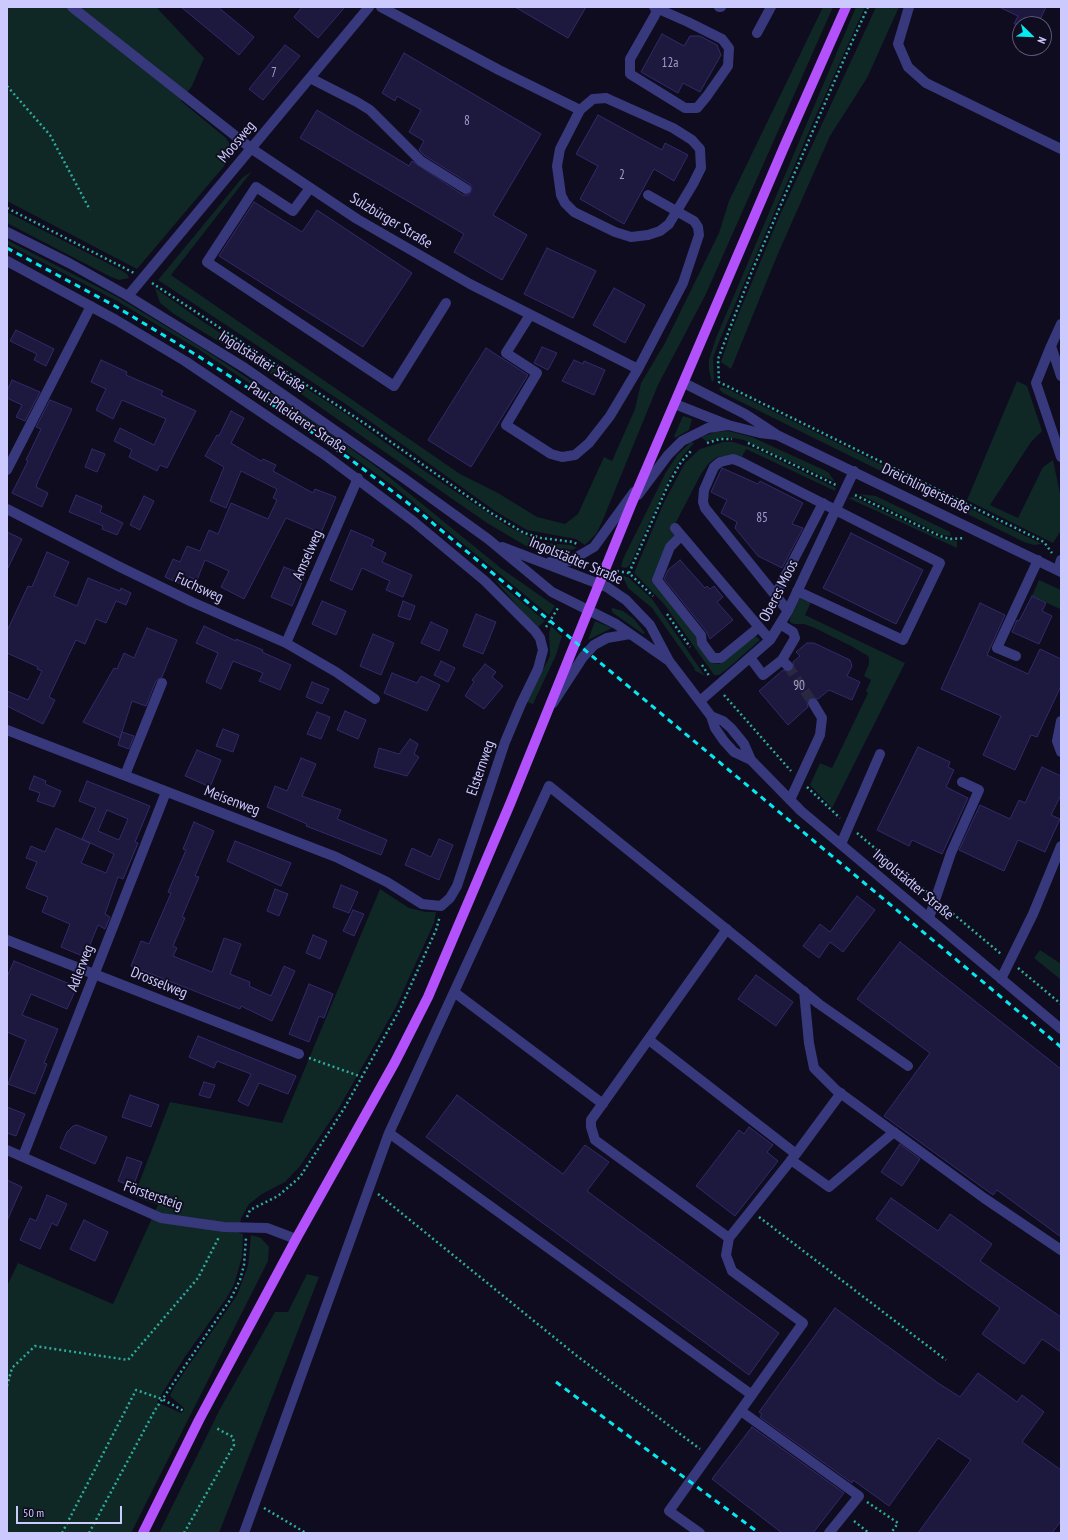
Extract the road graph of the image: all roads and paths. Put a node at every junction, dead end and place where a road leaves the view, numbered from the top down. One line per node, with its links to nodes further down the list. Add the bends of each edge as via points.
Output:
1 (72, 7): 13 (street, Sulzbürger Straße)
2 (369, 7): 10 (street, Moosweg)
3 (381, 7): 12 (street)
4 (772, 7): 9 (street)
5 (846, 7): 32 (main road)
6 (868, 7): 51 (path, via 749,278 718,359 718,382 1044,542 1050,549)
7 (909, 7): 14 (street, via 898,44 908,67 926,84)
8 (655, 8): 8 (street, via 655,15 630,59 630,74 685,108 697,108 728,66 729,48 722,39)
9 (757, 33)
10 (310, 78): 13 (street, Moosweg); 16 (street, via 370,110 421,161)
11 (7, 86): 19 (path, via 50,135)
12 (580, 110): 20 (street, via 593,99 606,98 673,128 692,140 700,149 701,168); 20 (street, via 560,149 557,166 561,194 565,203 574,212 631,237 660,231 669,224)
13 (252, 149): 15 (street, Sulzbürger Straße); 23 (street, Moosweg)
14 (1061, 149)
15 (310, 188): 25 (street, via 293,211 256,187 207,262 394,386); 27 (street, Sulzbürger Straße, via 424,258)
16 (466, 189)
17 (648, 195): 20 (street)
18 (7, 208): 23 (path)
19 (90, 210)
20 (678, 211): 30 (street, via 694,221 699,235 683,283)
21 (7, 232): 24 (street, Ingolstädter Straße)
22 (7, 262): 26 (street, Paul-Pfleiderer-Straße)
23 (143, 278): 24 (street, Moosweg); 47 (path, via 367,424 491,513 524,533 573,542)
24 (128, 296): 46 (street, Ingolstädter Straße, via 307,410)
25 (446, 303)
26 (91, 306): 38 (street); 40 (street, Paul-Pfleiderer-Straße, via 199,370)
27 (530, 315): 30 (street, Sulzbürger Straße); 30 (street, via 506,353 537,373 506,425 551,454 562,457 575,454 589,443 610,416)
28 (1061, 324): 29 (street)
29 (1051, 346): 31 (street); 37 (street, via 1036,383)
30 (638, 369)
31 (1061, 376)
32 (684, 383): 33 (main road); 35 (street, Dreichlingerstraße, via 745,414)
33 (675, 404): 34 (street, Dreichlingerstraße); 41 (main road)
34 (728, 425): 35 (street, Dreichlingerstraße); 43 (street, via 708,428 682,441 656,470)
35 (777, 435): 39 (street, Dreichlingerstraße)
36 (694, 448): 53 (path, via 674,473)
37 (1061, 457)
38 (7, 470)
39 (854, 471): 45 (street, Oberes Moos); 48 (street, Dreichlingerstraße)
40 (358, 478): 65 (street, Paul-Pfleiderer-Straße, via 485,581 511,605); 67 (street, Amselweg)
41 (642, 480): 43 (main road); 50 (street, via 594,546 570,561)
42 (822, 503): 45 (street); 56 (street); 56 (street, via 776,478 733,459 720,462 711,474 704,490 706,508)
43 (632, 505): 54 (main road)
44 (7, 509): 67 (street, Fuchsweg, via 192,602)
45 (836, 511): 55 (street, Oberes Moos); 55 (street, via 940,563 903,640)
46 (488, 540): 50 (street, Ingolstädter Straße); 60 (street, Ingolstädter Straße, via 552,592)
47 (581, 548)
48 (1038, 560): 51 (street, Dreichlingerstraße); 69 (street, via 997,648)
49 (1061, 560): 51 (street)
50 (544, 562): 54 (street, Ingolstädter Straße)
51 (1059, 571)
52 (622, 572): 53 (path)
53 (629, 573): 57 (path)
54 (598, 584): 60 (main road); 72 (street, Ingolstädter Straße, via 622,597 644,618)
55 (797, 591): 61 (street, Oberes Moos)
56 (775, 596): 61 (street)
57 (654, 597)
58 (663, 608): 68 (path)
59 (557, 609): 65 (path)
60 (588, 610): 64 (street, Ingolstädter Straße); 78 (main road)
61 (788, 611): 62 (street, Oberes Moos)
62 (780, 624): 66 (street, Oberes Moos); 70 (street, via 793,632 795,638 785,663 763,675)
63 (759, 627): 63 (street, via 678,532 657,580 701,634 702,643 713,658 721,658); 66 (street)
64 (630, 634): 72 (street, Ingolstädter Straße); 78 (street, via 599,641 587,652)
65 (540, 638): 93 (street, Elsternweg, via 543,650 538,669 505,742 457,886 450,898)
66 (770, 640): 70 (street, Oberes Moos)
67 (286, 643): 75 (street, Fuchsweg, via 336,672)
68 (694, 654)
69 (1016, 656)
70 (751, 659): 74 (street, Oberes Moos)
71 (699, 660): 74 (path)
72 (669, 661): 76 (street, Ingolstädter Straße)
73 (162, 683): 83 (street)
74 (716, 686): 76 (street, Oberes Moos); 84 (path)
75 (375, 699)
76 (700, 701): 87 (street, Ingolstädter Straße, via 711,716 731,728 744,744 751,760)
77 (814, 703): 84 (street, via 822,718 820,735)
78 (547, 713): 120 (main road, via 465,911 419,1014)
79 (1061, 720): 81 (street, via 1057,741)
80 (7, 730): 83 (street, Meisenweg)
81 (1061, 752)
82 (880, 754): 88 (street)
83 (125, 775): 86 (street, Meisenweg)
84 (799, 780): 87 (street); 88 (path)
85 (962, 782): 92 (street, via 979,790)
86 (166, 792): 93 (street, Meisenweg, via 342,860 387,882 422,904); 98 (street, Adlerweg)
87 (790, 800): 89 (street, Ingolstädter Straße)
88 (849, 826): 89 (street); 92 (path)
89 (841, 844): 94 (street, Ingolstädter Straße)
90 (1061, 846): 91 (street)
91 (1058, 862): 97 (street)
92 (934, 898): 94 (street); 97 (path)
93 (441, 906): 107 (path, via 436,930 400,1009)
94 (928, 918): 99 (street, Ingolstädter Straße)
95 (727, 929): 100 (street); 101 (street, via 549,786); 104 (street)
96 (7, 940): 98 (street, Drosselweg)
97 (1010, 961): 99 (street); 102 (path)
98 (95, 974): 105 (street, Drosselweg); 113 (street, Adlerweg)
99 (1001, 979): 103 (street, Ingolstädter Straße)
100 (804, 991): 106 (street); 108 (street, via 814,1068)
101 (454, 992): 109 (street); 111 (street)
102 (1061, 1004)
103 (1061, 1029)
104 (650, 1040): 109 (street); 114 (street)
105 (299, 1054): 107 (path)
106 (908, 1066)
107 (362, 1077): 118 (path, via 300,1177 278,1196 250,1210)
108 (841, 1093): 110 (street); 114 (street)
109 (603, 1104): 119 (street, via 591,1120 595,1140)
110 (894, 1132): 114 (street, via 829,1187); 121 (street)
111 (389, 1133): 115 (street); 124 (street)
112 (7, 1150): 113 (street, Förstersteig)
113 (23, 1156): 117 (street, Förstersteig, via 161,1218)
114 (793, 1157): 116 (street)
115 (369, 1188): 129 (path, via 577,1356); 131 (street)
116 (751, 1210): 119 (street); 122 (path)
117 (224, 1227): 118 (street, Förstersteig); 123 (path, via 198,1278 128,1360 36,1346 12,1368)
118 (246, 1227): 120 (street, Förstersteig, via 275,1230); 125 (path, via 244,1265 240,1280 230,1300)
119 (728, 1238): 124 (street, via 726,1255 732,1271 804,1323)
120 (296, 1239): 135 (main road, via 189,1439)
121 (1061, 1250)
122 (946, 1360)
123 (7, 1386)
124 (752, 1395): 126 (street)
125 (162, 1399): 127 (path); 133 (path, via 136,1390); 134 (path)
126 (741, 1410): 129 (street); 130 (street)
127 (184, 1411)
128 (216, 1428): 136 (path, via 233,1437 234,1445)
129 (709, 1456): 139 (street, via 669,1511)
130 (859, 1496): 132 (street); 142 (path, via 898,1523)
131 (255, 1503): 137 (street); 138 (path)
132 (844, 1514): 140 (street); 141 (path)
133 (62, 1533)
134 (89, 1533)
135 (143, 1533)
136 (184, 1533)
137 (244, 1533)
138 (306, 1533)
139 (700, 1533)
140 (829, 1533)
141 (869, 1533)
142 (891, 1533)

